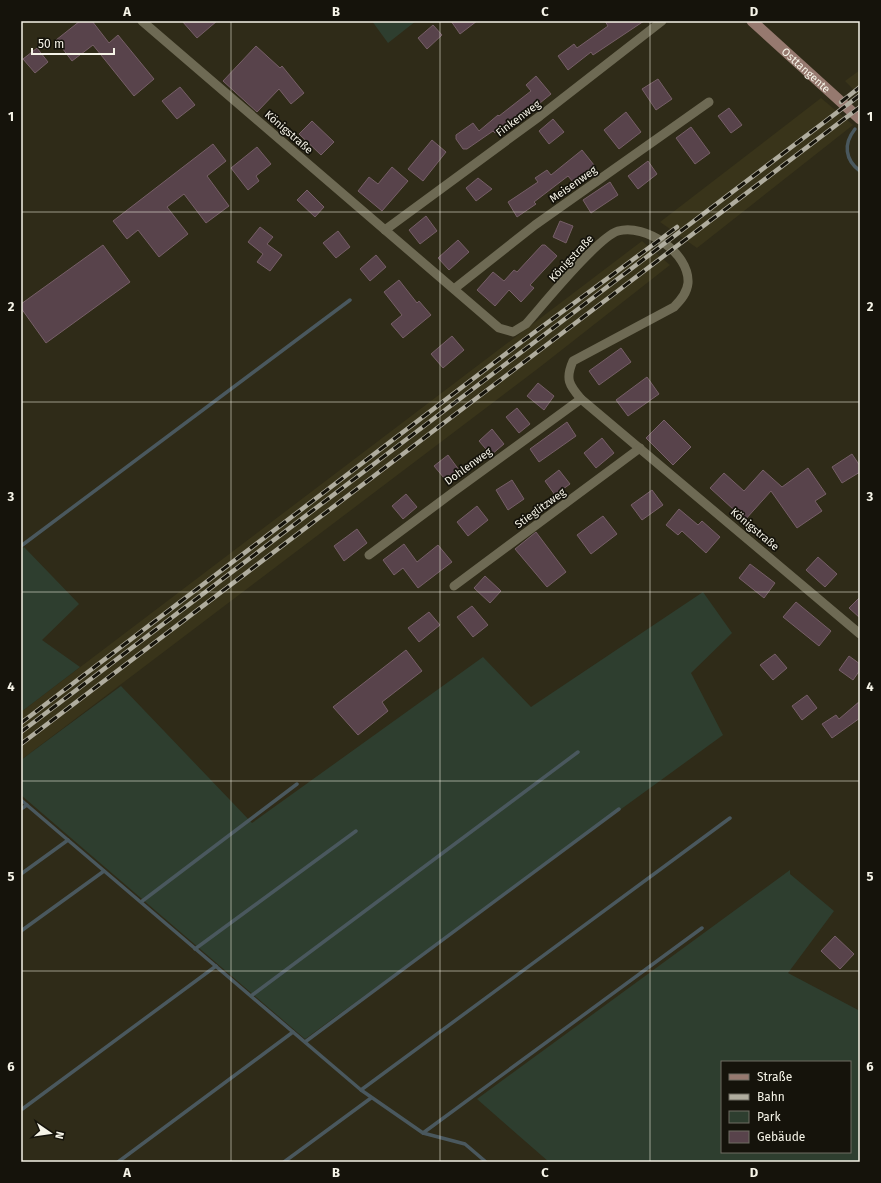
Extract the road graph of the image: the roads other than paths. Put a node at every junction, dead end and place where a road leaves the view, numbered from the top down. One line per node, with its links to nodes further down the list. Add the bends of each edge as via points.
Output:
1 (142, 21): 6 (street, Königstraße)
2 (662, 21): 6 (street, Finkenweg, via 540,116)
3 (752, 21): 5 (main road, Osttangente)
4 (709, 102): 7 (street, Meisenweg, via 535,225)
5 (860, 119)
6 (385, 230): 7 (street, Königstraße)
7 (454, 289): 8 (street, Königstraße, via 499,328 513,332 526,324 601,242 617,231 633,230 652,235 671,249 684,269 688,283 684,296 674,306 573,361 568,370 568,379)
8 (581, 399): 9 (street, Königstraße); 10 (street, Dohlenweg)
9 (640, 448): 11 (street, Stieglitzweg); 12 (street, Königstraße)
10 (369, 556)
11 (454, 586)
12 (860, 634)

